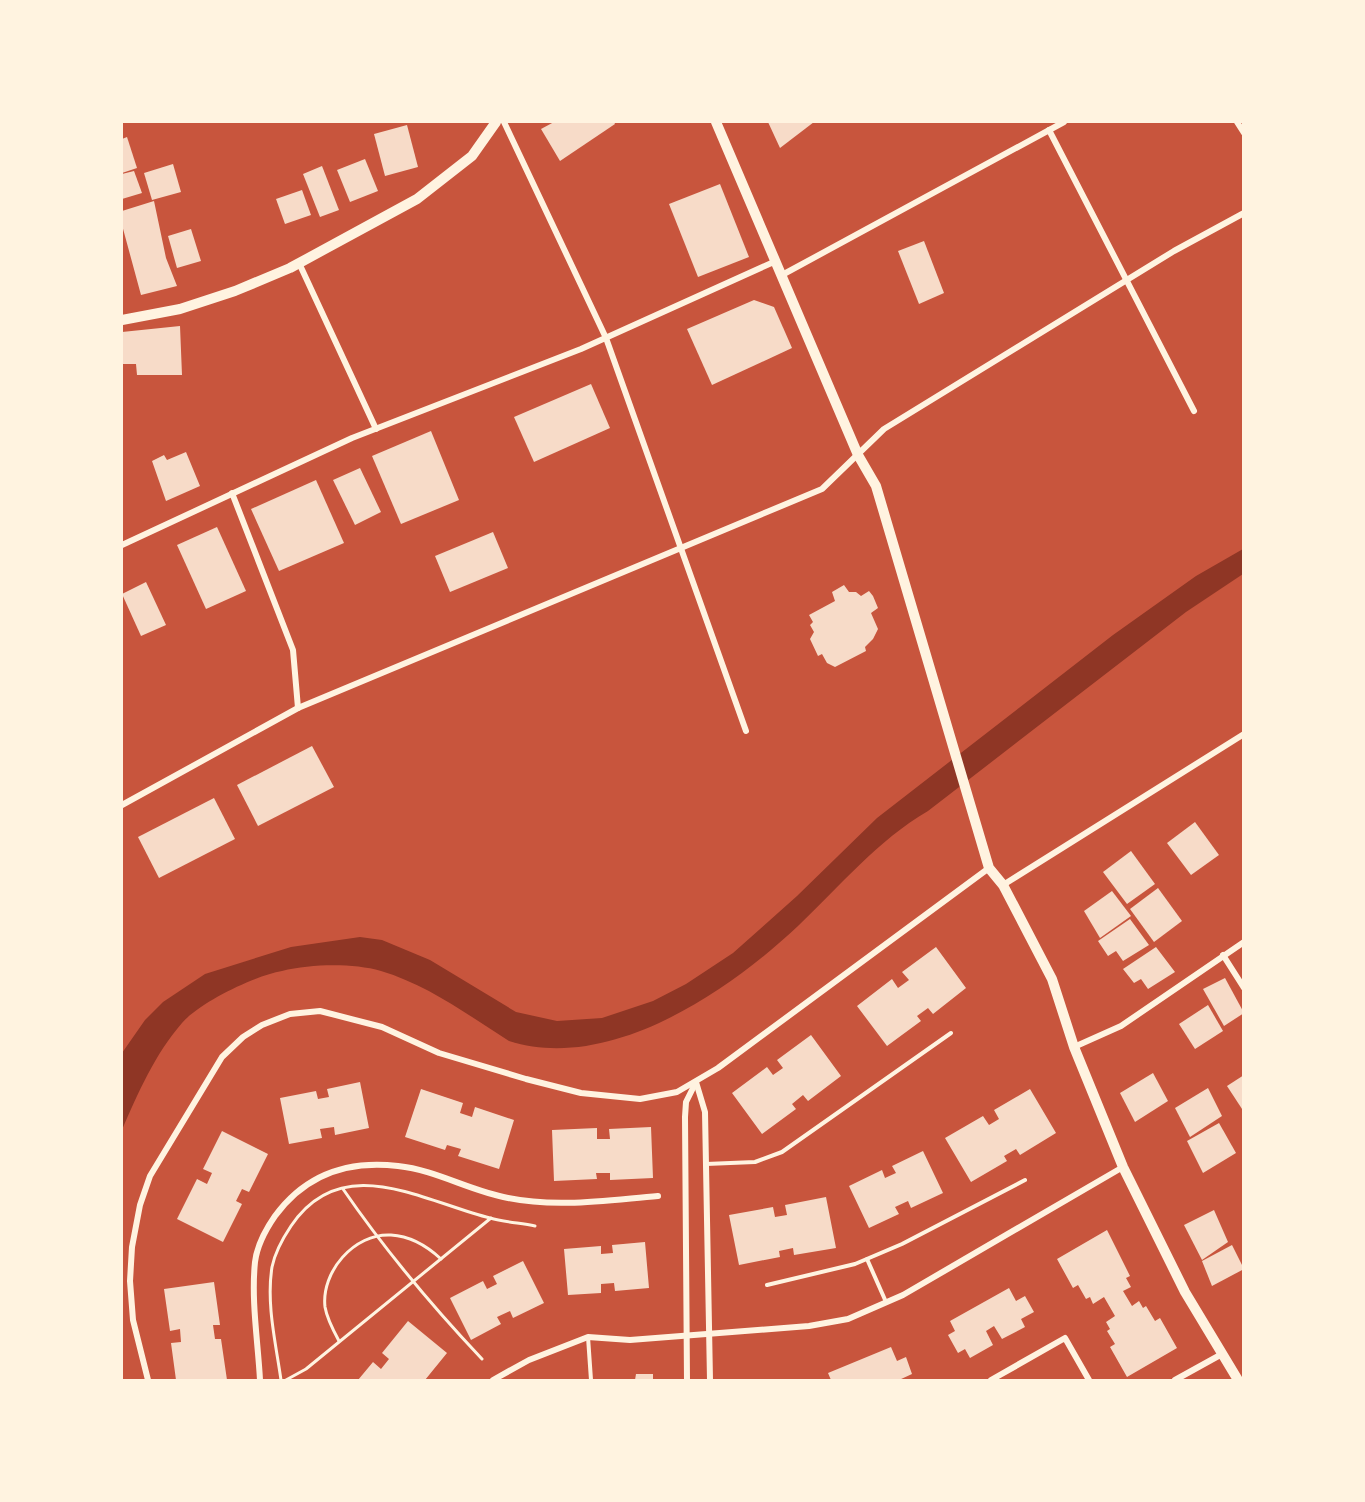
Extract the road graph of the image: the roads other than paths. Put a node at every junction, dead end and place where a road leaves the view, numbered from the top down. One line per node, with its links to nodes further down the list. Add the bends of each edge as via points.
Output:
1 (496, 122): 10 (street, via 472,156 417,199)
2 (504, 122): 14 (street)
3 (716, 122): 9 (street)
4 (1064, 122): 6 (street)
5 (1237, 122): 7 (street)
6 (1048, 130): 11 (street); 12 (street)
7 (1244, 133)
8 (1244, 213): 12 (street)
9 (776, 261): 11 (street); 14 (street)
10 (299, 263): 13 (street, via 235,291 180,309); 16 (street)
11 (782, 275): 17 (street)
12 (1126, 280): 15 (street); 17 (street, via 884,429)
13 (122, 320)
14 (606, 338): 16 (street); 20 (street)
15 (1194, 411)
16 (375, 429): 18 (street)
17 (858, 454): 20 (street, via 822,489); 25 (street, via 876,486)
18 (232, 493): 19 (street); 21 (street, via 293,650)
19 (122, 545)
20 (683, 548): 21 (street); 22 (street)
21 (298, 708): 24 (street)
22 (746, 731)
23 (1244, 734): 26 (street)
24 (122, 805)
25 (989, 868): 26 (street); 32 (street)
26 (1003, 885): 31 (street, via 1052,979)
27 (1244, 942): 28 (street)
28 (1223, 955): 29 (street); 31 (street, via 1121,1026)
29 (1244, 988)
30 (951, 1033): 33 (lane, via 782,1152 755,1162)
31 (1074, 1047): 34 (street)
32 (696, 1082): 33 (street, via 705,1112); 41 (street, via 686,1102 685,1117); 44 (street, via 677,1092 640,1099 581,1093 449,1056 382,1027 320,1011 290,1014 262,1025 222,1057 150,1176 140,1205 130,1281 133,1320)
33 (706, 1164): 40 (street)
34 (1123, 1167): 39 (street); 43 (street, via 1185,1292)
35 (1025, 1180): 37 (lane)
36 (658, 1196): 45 (street, via 532,1202 479,1191 401,1166 368,1163 322,1175 285,1202 266,1229 255,1260)
37 (867, 1258): 38 (lane); 39 (lane)
38 (767, 1285)
39 (887, 1303): 40 (street, via 848,1319 809,1326)
40 (709, 1333): 41 (street); 49 (street)
41 (687, 1335): 42 (street, via 630,1340); 48 (street)
42 (588, 1337): 46 (street, via 529,1360); 47 (lane)
43 (1222, 1354): 52 (street); 53 (street)
44 (148, 1380)
45 (260, 1380)
46 (493, 1380)
47 (591, 1380)
48 (687, 1380)
49 (710, 1380)
50 (991, 1380): 51 (street, via 1065,1338)
51 (1089, 1380)
52 (1175, 1380)
53 (1238, 1380)

